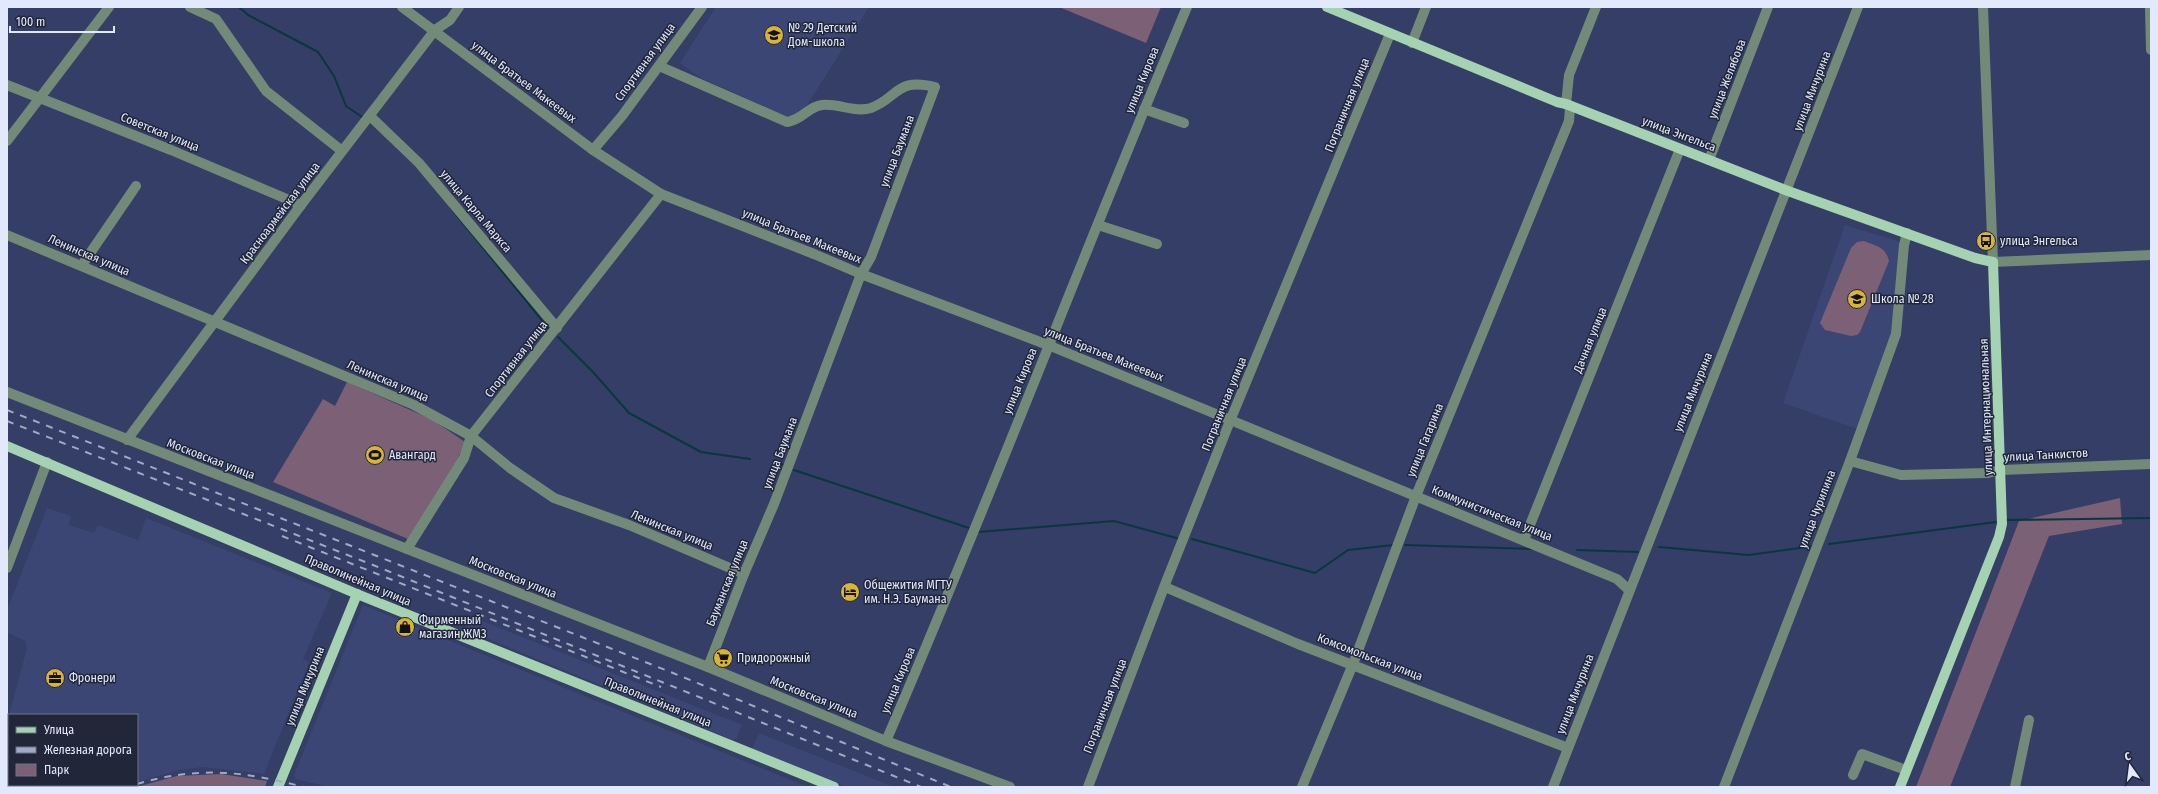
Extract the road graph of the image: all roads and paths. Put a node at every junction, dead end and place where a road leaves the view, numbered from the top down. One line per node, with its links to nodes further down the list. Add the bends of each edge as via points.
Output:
1 (109, 7): 20 (street)
2 (190, 7): 28 (street, via 216,19 266,91)
3 (402, 7): 14 (street, улица Братьев Макеевых)
4 (459, 7): 14 (street, Красноармейская улица, via 450,20)
5 (702, 7): 18 (street, Спортивная улица)
6 (1186, 7): 22 (street, улица Кирова)
7 (1327, 7): 15 (main road, улица Энгельса)
8 (1426, 7): 16 (street)
9 (1596, 7): 21 (street, via 1569,75)
10 (1768, 7): 29 (street, улица Желябова)
11 (1858, 7): 31 (street, улица Мичурина)
12 (1983, 7): 39 (street, улица Интернациональная)
13 (2150, 7): 17 (street)
14 (434, 30): 23 (street, Красноармейская улица); 26 (street, улица Братьев Макеевых)
15 (1390, 34): 16 (main road, улица Энгельса); 46 (street, Пограничная улица)
16 (1412, 43): 21 (main road, улица Энгельса)
17 (2151, 50)
18 (659, 66): 26 (street, Спортивная улица); 41 (street, улица Баумана, via 787,122 798,120 816,106 830,104 866,109 904,86 915,84 935,87 871,257)
19 (7, 85): 20 (street, Советская улица)
20 (40, 97): 25 (street); 33 (street, Советская улица)
21 (1566, 104): 27 (main road, улица Энгельса); 54 (street, улица Гагарина, via 1570,108 1568,121)
22 (1144, 109): 24 (street); 34 (street, улица Кирова)
23 (370, 116): 28 (street, Красноармейская улица); 43 (street, улица Карла Маркса, via 419,163)
24 (1184, 123)
25 (7, 141)
26 (593, 150): 32 (street, улица Братьев Макеевых)
27 (1680, 150): 29 (main road, улица Энгельса); 56 (street, Дачная улица)
28 (342, 151): 33 (street, Красноармейская улица)
29 (1709, 160): 31 (main road, улица Энгельса)
30 (136, 186): 40 (street)
31 (1788, 191): 35 (main road, улица Энгельса); 61 (street, улица Мичурина)
32 (661, 194): 41 (street, улица Братьев Макеевых); 43 (street, Спортивная улица)
33 (301, 205): 42 (street, Красноармейская улица)
34 (1098, 225): 37 (street); 44 (street, улица Кирова)
35 (1907, 233): 39 (main road, улица Энгельса); 50 (street, улица Чурилина, via 1896,334)
36 (7, 235): 40 (street, Ленинская улица)
37 (1156, 244)
38 (2151, 255): 39 (street, улица Энгельса)
39 (1993, 262): 53 (main road, улица Интернациональная)
40 (82, 265): 42 (street, Ленинская улица)
41 (860, 274): 44 (street, улица Братьев Макеевых); 55 (street, улица Баумана)
42 (215, 322): 47 (street, Ленинская улица, via 414,405); 48 (street, Красноармейская улица)
43 (557, 328): 47 (street, Спортивная улица)
44 (1048, 345): 46 (street, улица Братьев Макеевых); 66 (street, улица Кирова, via 971,540)
45 (7, 392): 48 (street, Московская улица)
46 (1230, 421): 54 (street, Коммунистическая улица); 60 (street, Пограничная улица)
47 (471, 436): 57 (street, Спортивная улица, via 464,458); 59 (street, Ленинская улица, via 522,477 554,498 629,525)
48 (127, 440): 57 (street, Московская улица)
49 (7, 446): 51 (main road, Праволинейная улица)
50 (1850, 461): 53 (street, улица Танкистов, via 1902,476 1988,473); 76 (street, улица Чурилина)
51 (47, 462): 58 (street); 62 (main road, Праволинейная улица)
52 (2151, 464): 53 (street, улица Танкистов)
53 (2001, 470): 68 (main road, улица Интернациональная, via 2002,524 1999,537)
54 (1416, 496): 56 (street, Коммунистическая улица); 63 (street, улица Гагарина)
55 (773, 506): 59 (street, Бауманская улица)
56 (1524, 540): 61 (street, Коммунистическая улица, via 1617,579)
57 (407, 549): 64 (street, Московская улица)
58 (7, 568)
59 (744, 574): 64 (street, Бауманская улица)
60 (1165, 586): 63 (street, Комсомольская улица, via 1298,644); 73 (street, Пограничная улица)
61 (1629, 590): 67 (street, улица Мичурина)
62 (357, 594): 70 (main road, улица Мичурина); 71 (main road, Праволинейная улица)
63 (1353, 664): 67 (street, Комсомольская улица); 74 (street, улица Гагарина)
64 (708, 667): 66 (street, Московская улица)
65 (2029, 720): 78 (street)
66 (886, 741): 72 (street, Московская улица)
67 (1568, 748): 75 (street, улица Мичурина)
68 (1906, 770): 69 (street, via 1862,754); 77 (main road, улица Интернациональная)
69 (1853, 776)
70 (278, 787)
71 (834, 787)
72 (1010, 787)
73 (1088, 787)
74 (1302, 787)
75 (1554, 787)
76 (1724, 787)
77 (1900, 787)
78 (2015, 787)

